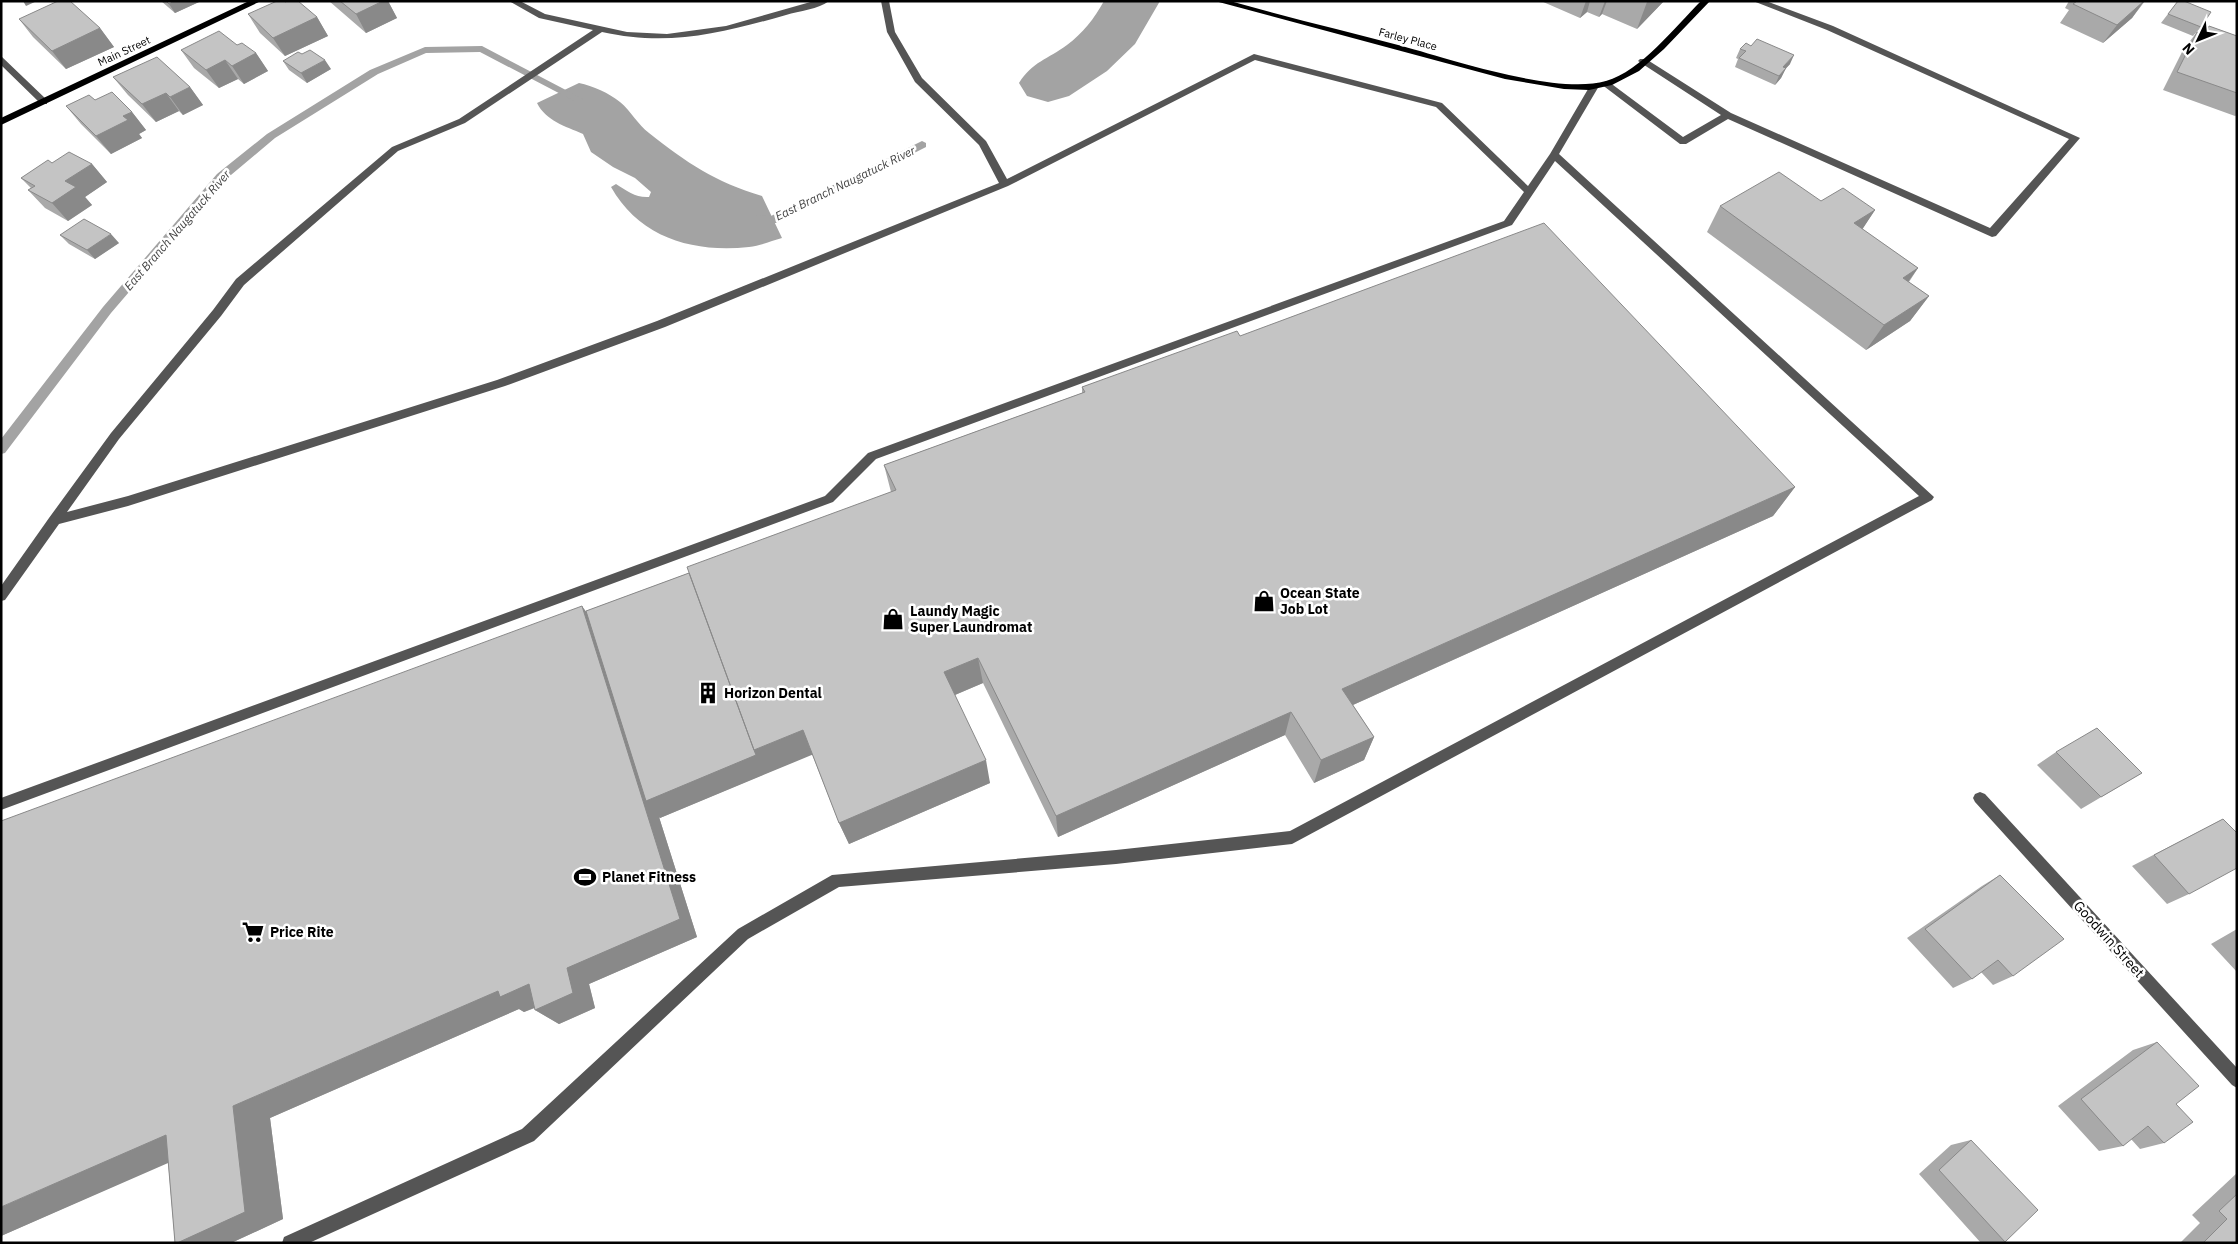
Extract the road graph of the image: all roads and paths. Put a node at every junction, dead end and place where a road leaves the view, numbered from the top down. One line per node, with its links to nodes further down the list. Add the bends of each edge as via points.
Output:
1 (257, 1): 12 (main road, Main Street)
2 (513, 1): 8 (street, via 542,16)
3 (825, 1): 8 (street, via 726,29 667,37 627,35)
4 (885, 1): 16 (street, via 891,32 918,80 983,143)
5 (1219, 1): 11 (main road, Farley Place, via 1505,76 1549,84)
6 (1706, 1): 10 (main road)
7 (1757, 1): 13 (street, via 1830,28 2075,138 1992,233)
8 (601, 29): 18 (street, via 462,121 395,150 240,282 115,436)
9 (1, 59): 12 (street)
10 (1643, 61): 11 (main road, via 1621,78); 13 (street)
11 (1600, 85): 13 (street, via 1683,142); 15 (street)
12 (44, 102): 14 (main road, Main Street)
13 (1728, 115)
14 (1, 122)
15 (1554, 155): 17 (street); 23 (street, via 1928,497 1292,837 1116,857 837,880 743,934 528,1135)
16 (1005, 184): 17 (street, via 1254,57 1440,105); 18 (street, via 661,324 501,383 128,501)
17 (1529, 192): 21 (street, via 1508,223 872,456 828,499)
18 (53, 521): 19 (street)
19 (1, 596)
20 (1980, 798): 22 (street, Goodwin Street)
21 (1, 804)
22 (2237, 1080)
23 (290, 1243)

